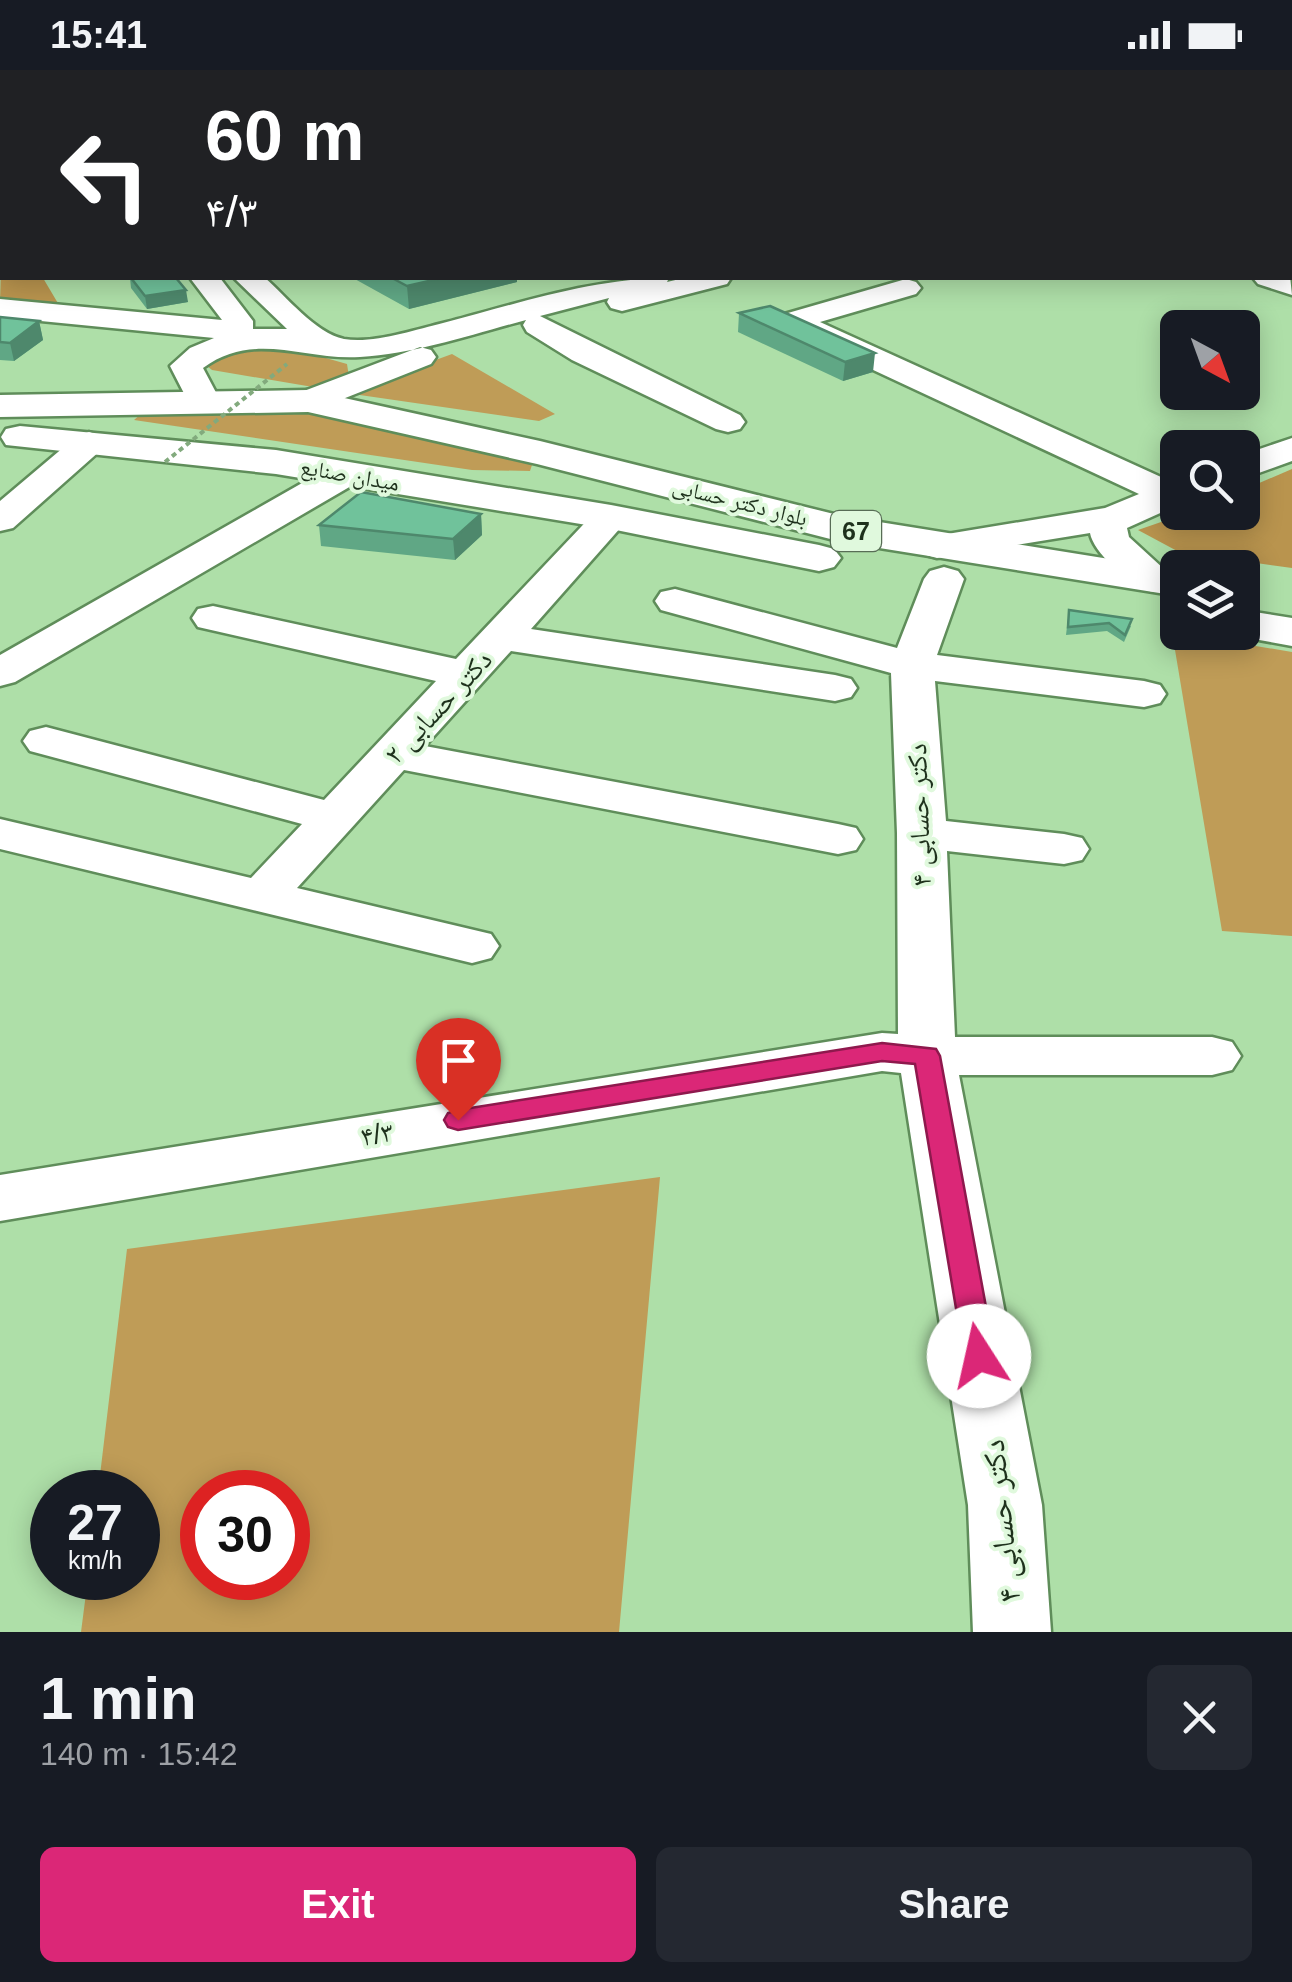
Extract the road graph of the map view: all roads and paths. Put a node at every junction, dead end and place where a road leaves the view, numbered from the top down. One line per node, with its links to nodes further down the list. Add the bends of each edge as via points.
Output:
1 (208, 280): 8 (street, via 235,313)
2 (250, 280): 10 (street)
3 (649, 280): 7 (street)
4 (708, 280): 7 (street)
5 (906, 288): 25 (street, via 792,321)
6 (0, 308): 8 (street, via 75,302)
7 (519, 323): 9 (street); 16 (street)
8 (232, 337): 10 (street); 13 (street, via 186,366)
9 (432, 344): 10 (street); 12 (street)
10 (336, 348): 12 (street, via 363,357 373,368)
11 (287, 364): 22 (path, bridge)
12 (366, 378): 14 (street)
13 (189, 400): 14 (main road, 67); 15 (main road, 67); 21 (main road, via 138,407 113,420 120,432 140,441)
14 (308, 401): 20 (main road, 67)
15 (0, 406)
16 (728, 422)
17 (0, 436): 18 (main road, 67)
18 (88, 443): 21 (main road, میدان صنایع / 67); 31 (street)
19 (1292, 450): 23 (street)
20 (540, 452): 26 (main road, بلوار دکتر حسابی / 67); 27 (main road, via 562,468 554,484)
21 (204, 454): 24 (main road, میدان صنایع / 67)
22 (165, 462)
23 (1260, 462)
24 (345, 474): 27 (main road, میدان صنایع / 67); 44 (street)
25 (1160, 487)
26 (684, 488): 29 (main road, via 642,485 610,496); 32 (main road, بلوار دکتر حسابی / 67, via 842,528)
27 (484, 499): 29 (main road, میدان صنایع / 67)
28 (1160, 499): 30 (street)
29 (621, 518): 32 (main road, بلوار دکتر حسابی / 67); 42 (street, دکتر حسابی ۲)
30 (1114, 518): 33 (street); 34 (street, via 1110,540)
31 (0, 520)
32 (885, 553): 33 (main road, بلوار دکتر حسابی / 67)
33 (941, 562): 35 (main road, بلوار دکتر حسابی / 67); 43 (street, دکتر حسابی ۴)
34 (1160, 584)
35 (1160, 592)
36 (1260, 595): 37 (main road)
37 (1292, 599)
38 (675, 601): 43 (street)
39 (213, 618): 45 (street)
40 (1260, 627): 41 (main road)
41 (1292, 632)
42 (503, 637): 45 (street, دکتر حسابی ۲); 46 (street)
43 (912, 665): 47 (street); 51 (street, دکتر حسابی ۴)
44 (0, 673)
45 (467, 674): 49 (street, دکتر حسابی ۲)
46 (835, 688)
47 (1144, 694)
48 (46, 741): 50 (street)
49 (394, 754): 50 (street, دکتر حسابی ۲); 53 (street)
50 (337, 818): 55 (street, دکتر حسابی ۲)
51 (922, 833): 54 (street); 57 (street, دکتر حسابی ۴)
52 (0, 834): 55 (street)
53 (838, 839)
54 (1064, 849)
55 (263, 895): 56 (street)
56 (472, 946)
57 (927, 1056): 58 (street, ۴/۳); 59 (street, ۴/۳, via 882,1052); 60 (street, ۴ دکتر حسابی, via 1005,1505)
58 (1212, 1056)
59 (3, 1198)
60 (1012, 1632)

